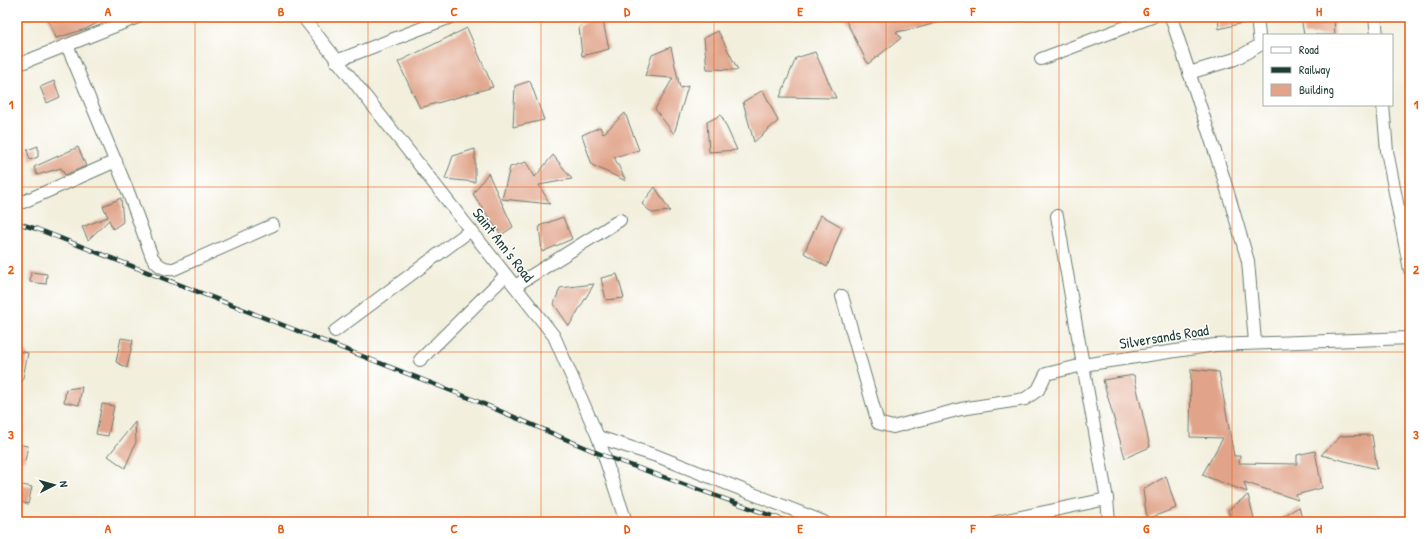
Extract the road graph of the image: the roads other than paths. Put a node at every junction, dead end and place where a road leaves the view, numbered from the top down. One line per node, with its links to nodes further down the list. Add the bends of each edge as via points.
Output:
1 (138, 17): 9 (street)
2 (302, 17): 11 (street, Saint Ann's Road)
3 (451, 17): 11 (street)
4 (1152, 17): 10 (street)
5 (1171, 17): 13 (street)
6 (1258, 17): 13 (street, via 1260,45 1235,59)
7 (1375, 17): 8 (street)
8 (1377, 34)
9 (67, 45): 12 (street); 15 (street)
10 (1041, 59)
11 (336, 61): 20 (street, Saint Ann's Road)
12 (17, 65)
13 (1189, 73): 27 (street, via 1248,261)
14 (1383, 106): 21 (street, via 1387,151)
15 (116, 161): 16 (street); 19 (street, via 152,257 166,269 184,265)
16 (23, 202)
17 (1057, 216): 29 (street)
18 (620, 220): 23 (street)
19 (273, 225)
20 (471, 230): 22 (street, Saint Ann's Road); 25 (street)
21 (1410, 270)
22 (506, 275): 23 (street, Saint Ann's Road); 28 (street)
23 (515, 286): 30 (street, Saint Ann's Road, via 554,336)
24 (842, 296): 29 (street, Silversands Road, via 878,424 893,427 961,409 1025,399 1038,390 1046,374)
25 (335, 331)
26 (1410, 338): 27 (street, Silversands Road)
27 (1255, 342): 29 (street, Silversands Road, via 1215,345)
28 (420, 360)
29 (1083, 366): 31 (street)
30 (598, 437): 32 (street, Saint Ann's Road); 33 (street, via 656,456)
31 (1107, 499): 34 (street); 35 (street)
32 (626, 522)
33 (824, 522)
34 (997, 522)
35 (1109, 522)

